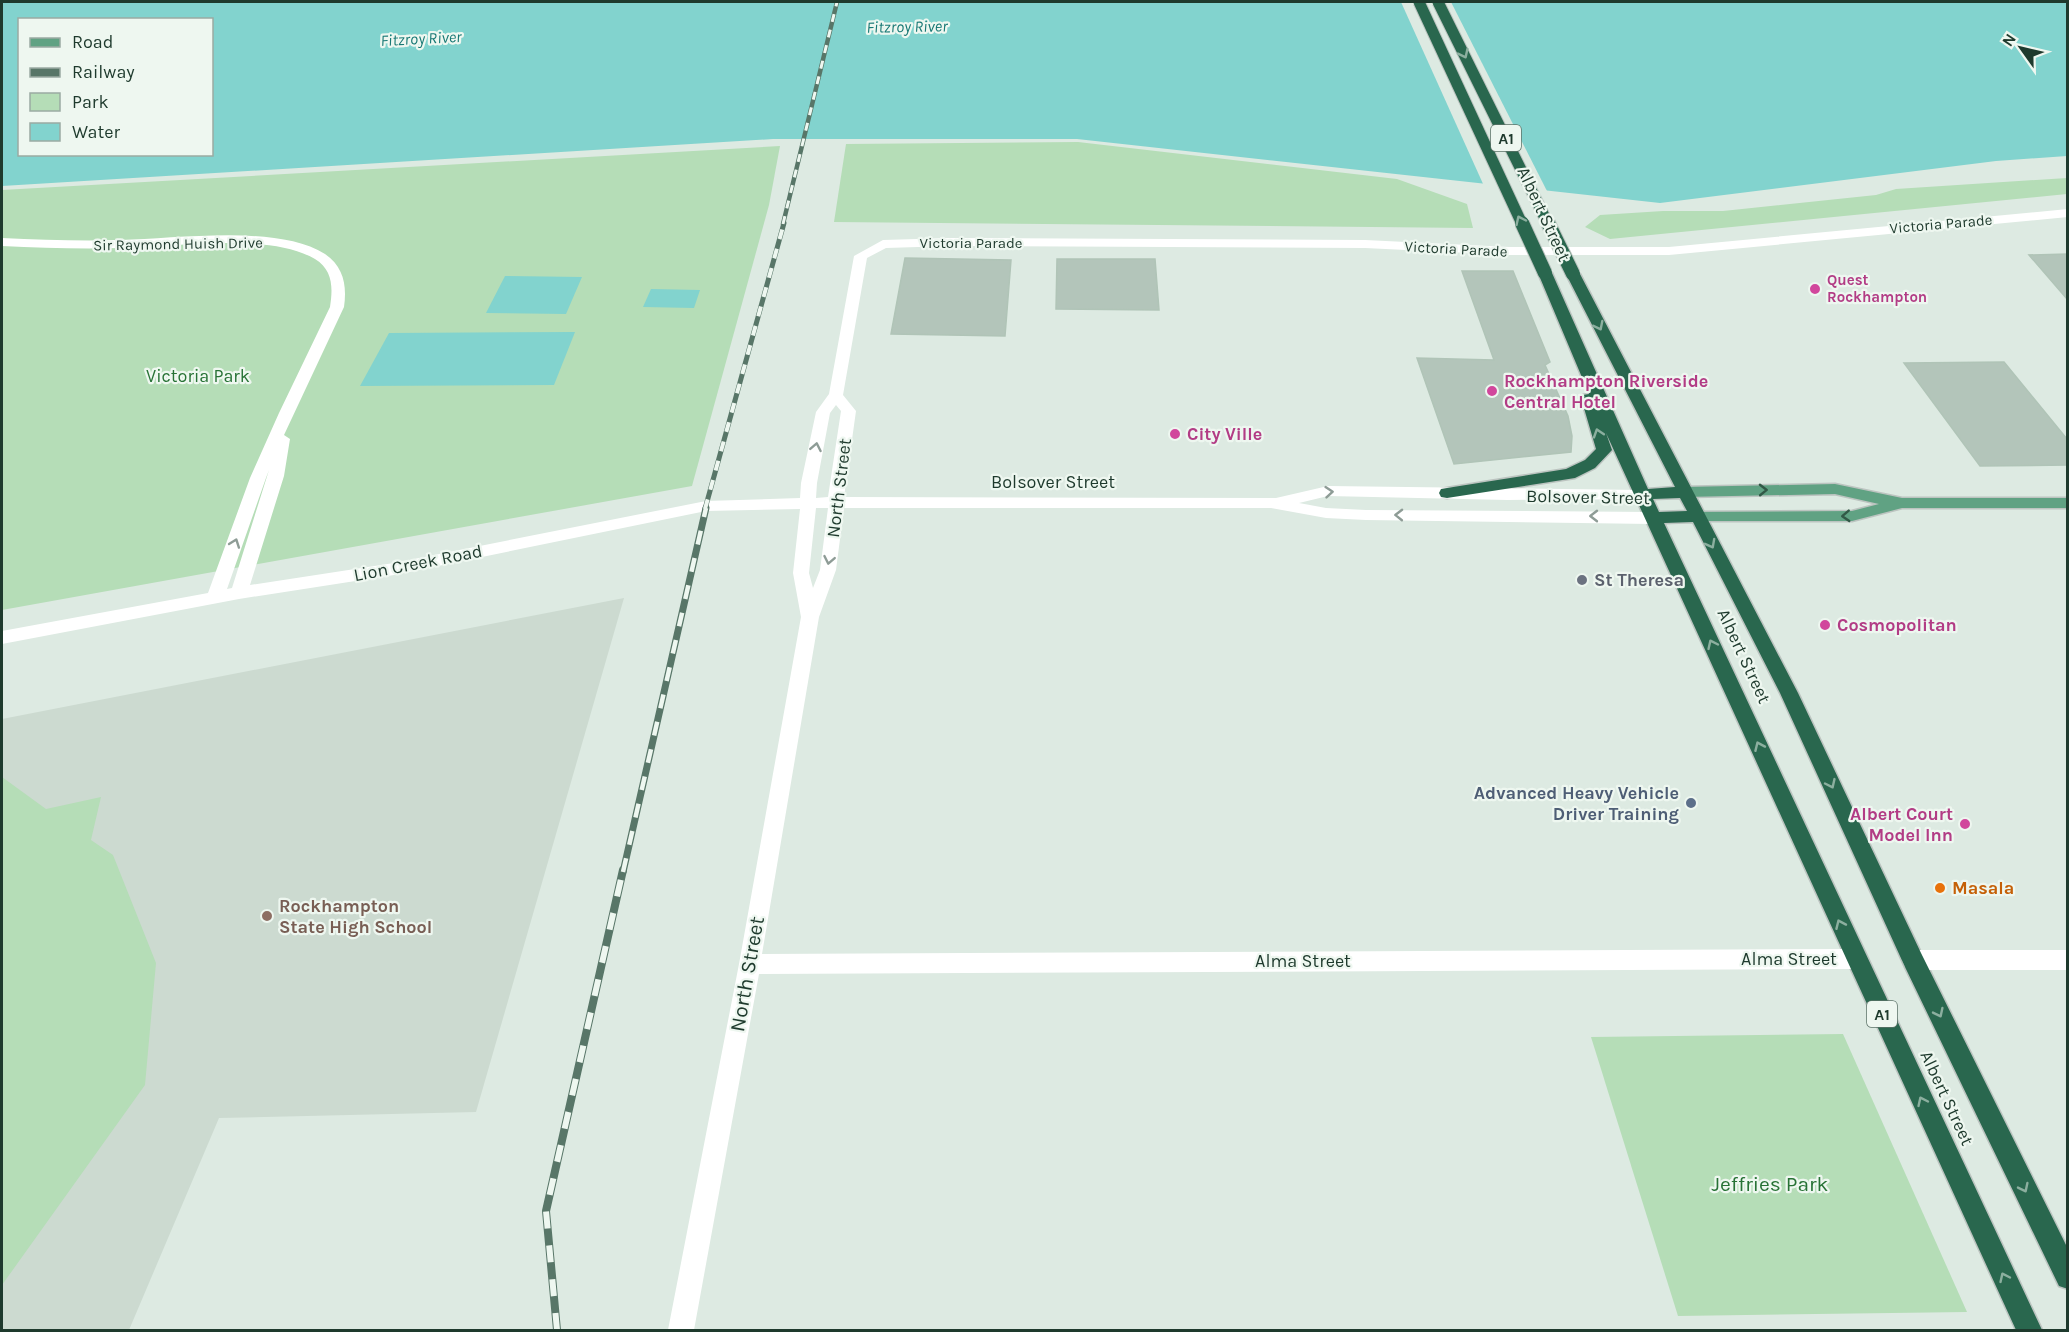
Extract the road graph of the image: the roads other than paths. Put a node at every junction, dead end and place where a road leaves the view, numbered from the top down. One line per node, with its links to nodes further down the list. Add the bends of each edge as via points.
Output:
1 (1419, 2): 6 (highway, Albert Street / A1, one-way to 1, bridge, via 1545,273)
2 (1438, 2): 9 (highway, Albert Street / A1, one-way to 9, bridge)
3 (2067, 213): 5 (street, Victoria Parade, via 1669,250 1509,251 1353,244 884,244 861,256)
4 (2, 242): 8 (street, Sir Raymond Huish Drive, via 71,245 251,241 300,247 319,256 338,276 341,290 337,307)
5 (858, 270): 7 (street, North Street)
6 (1578, 355): 10 (highway, one-way to 6, via 1569,474 1590,464 1604,450); 11 (highway, Albert Street / A1)
7 (836, 395): 12 (street, North Street, via 849,411); 13 (street, North Street, one-way to 7, via 823,412)
8 (286, 413): 19 (street, Sir Raymond Huish Drive, via 276,476); 20 (street, Sir Raymond Huish Drive, one-way to 8)
9 (1684, 492): 11 (highway, Bolsover Street); 15 (main road, Bolsover Street, one-way to 15, via 1835,489); 17 (highway, Albert Street / A1)
10 (1447, 493): 11 (street, Bolsover Street); 14 (street, Bolsover Street, one-way to 10, via 1328,491)
11 (1641, 495): 18 (highway, Albert Street / A1)
12 (835, 502): 13 (street, Lion Creek Road); 14 (street, Bolsover Street); 21 (street, North Street, one-way to 21, via 836,527 828,570)
13 (807, 503): 19 (street, Lion Creek Road, via 706,506 394,569); 21 (street, North Street, via 801,573)
14 (1271, 503): 18 (street, Bolsover Street, one-way to 14, via 1366,515 1326,513)
15 (1902, 503): 16 (main road, Bolsover Street); 17 (main road, Bolsover Street, one-way to 17, via 1852,516)
16 (2067, 503)
17 (1696, 516): 18 (highway, Bolsover Street); 24 (highway, Albert Street / A1, one-way to 24, via 1789,693)
18 (1652, 518): 23 (highway, Albert Street / A1, one-way to 18)
19 (239, 593): 20 (street, Lion Creek Road)
20 (215, 598): 22 (street, Lion Creek Road)
21 (810, 617): 26 (street, North Street)
22 (2, 638)
23 (1856, 959): 26 (street, Alma Street); 29 (highway, Albert Street / A1, one-way to 23)
24 (1913, 960): 25 (street); 27 (highway, Albert Street / A1, one-way to 27)
25 (2067, 960)
26 (750, 964): 28 (street, North Street)
27 (2067, 1276)
28 (681, 1330)
29 (2029, 1330)

